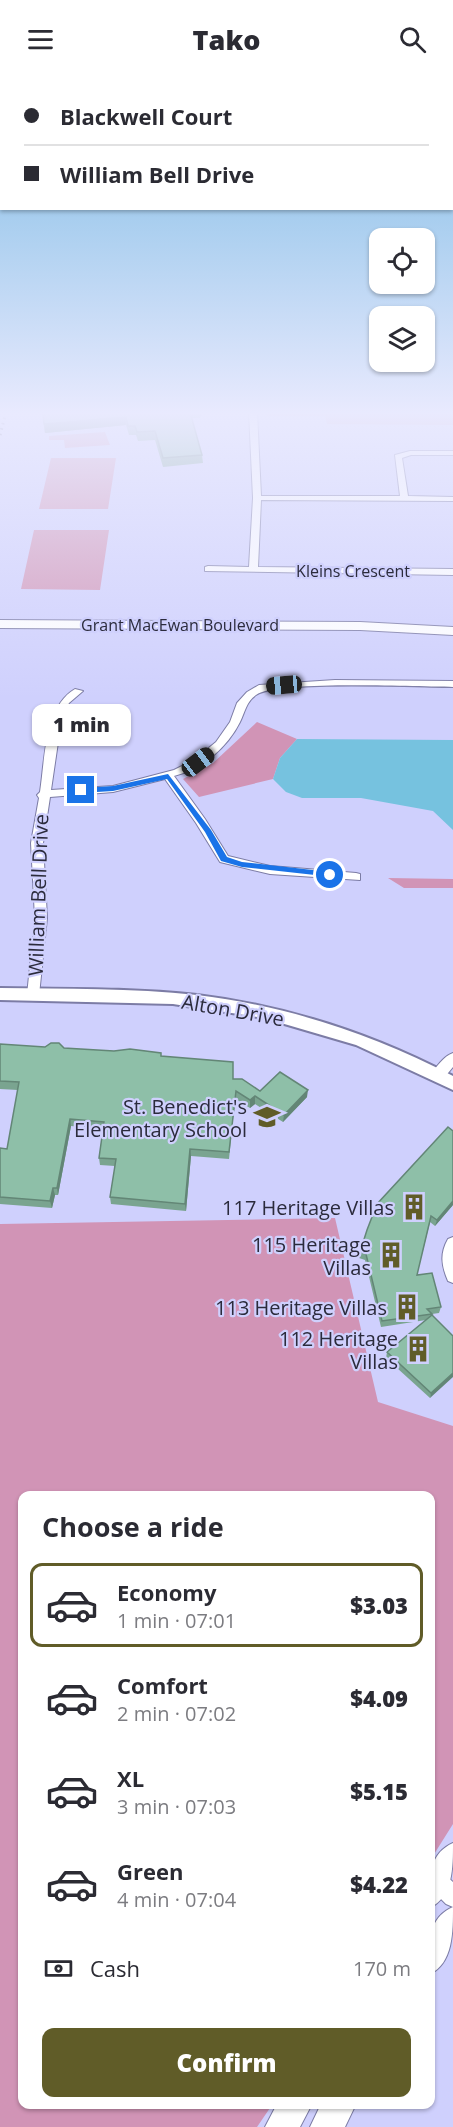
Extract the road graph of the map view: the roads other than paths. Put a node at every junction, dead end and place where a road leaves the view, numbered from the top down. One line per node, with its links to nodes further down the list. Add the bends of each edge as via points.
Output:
1 (256, 508): 3 (street)
2 (208, 569): 3 (street, Kleins Crescent)
3 (253, 570): 4 (street, Kleins Crescent)
4 (453, 572)
5 (453, 622): 7 (main road, Grant MacEwan Boulevard)
6 (0, 624): 7 (main road, Grant MacEwan Boulevard)
7 (360, 626): 8 (main road, Grant MacEwan Boulevard)
8 (453, 631)
9 (453, 684): 11 (street, William Bell Drive, via 262,687 241,705 220,744 198,762)
10 (78, 691): 12 (street, William Bell Drive, via 61,705 57,715)
11 (168, 776): 12 (street, William Bell Drive, via 113,789); 13 (street, via 224,859 307,874)
12 (42, 795): 15 (street, William Bell Drive, via 37,843 41,918)
13 (356, 877)
14 (0, 994): 15 (street, Alton Drive)
15 (33, 995): 17 (street, Alton Drive, via 144,997 255,1011 349,1035)
16 (453, 1058): 17 (street)
17 (438, 1075): 18 (street, Alton Drive)
18 (453, 1084)
19 (453, 1243): 20 (street, via 449,1250)
20 (453, 1276)
21 (453, 1922): 22 (main road)
22 (435, 1951)
23 (293, 2109): 25 (main road)
24 (337, 2109): 26 (main road)
25 (281, 2127)
26 (326, 2127)

